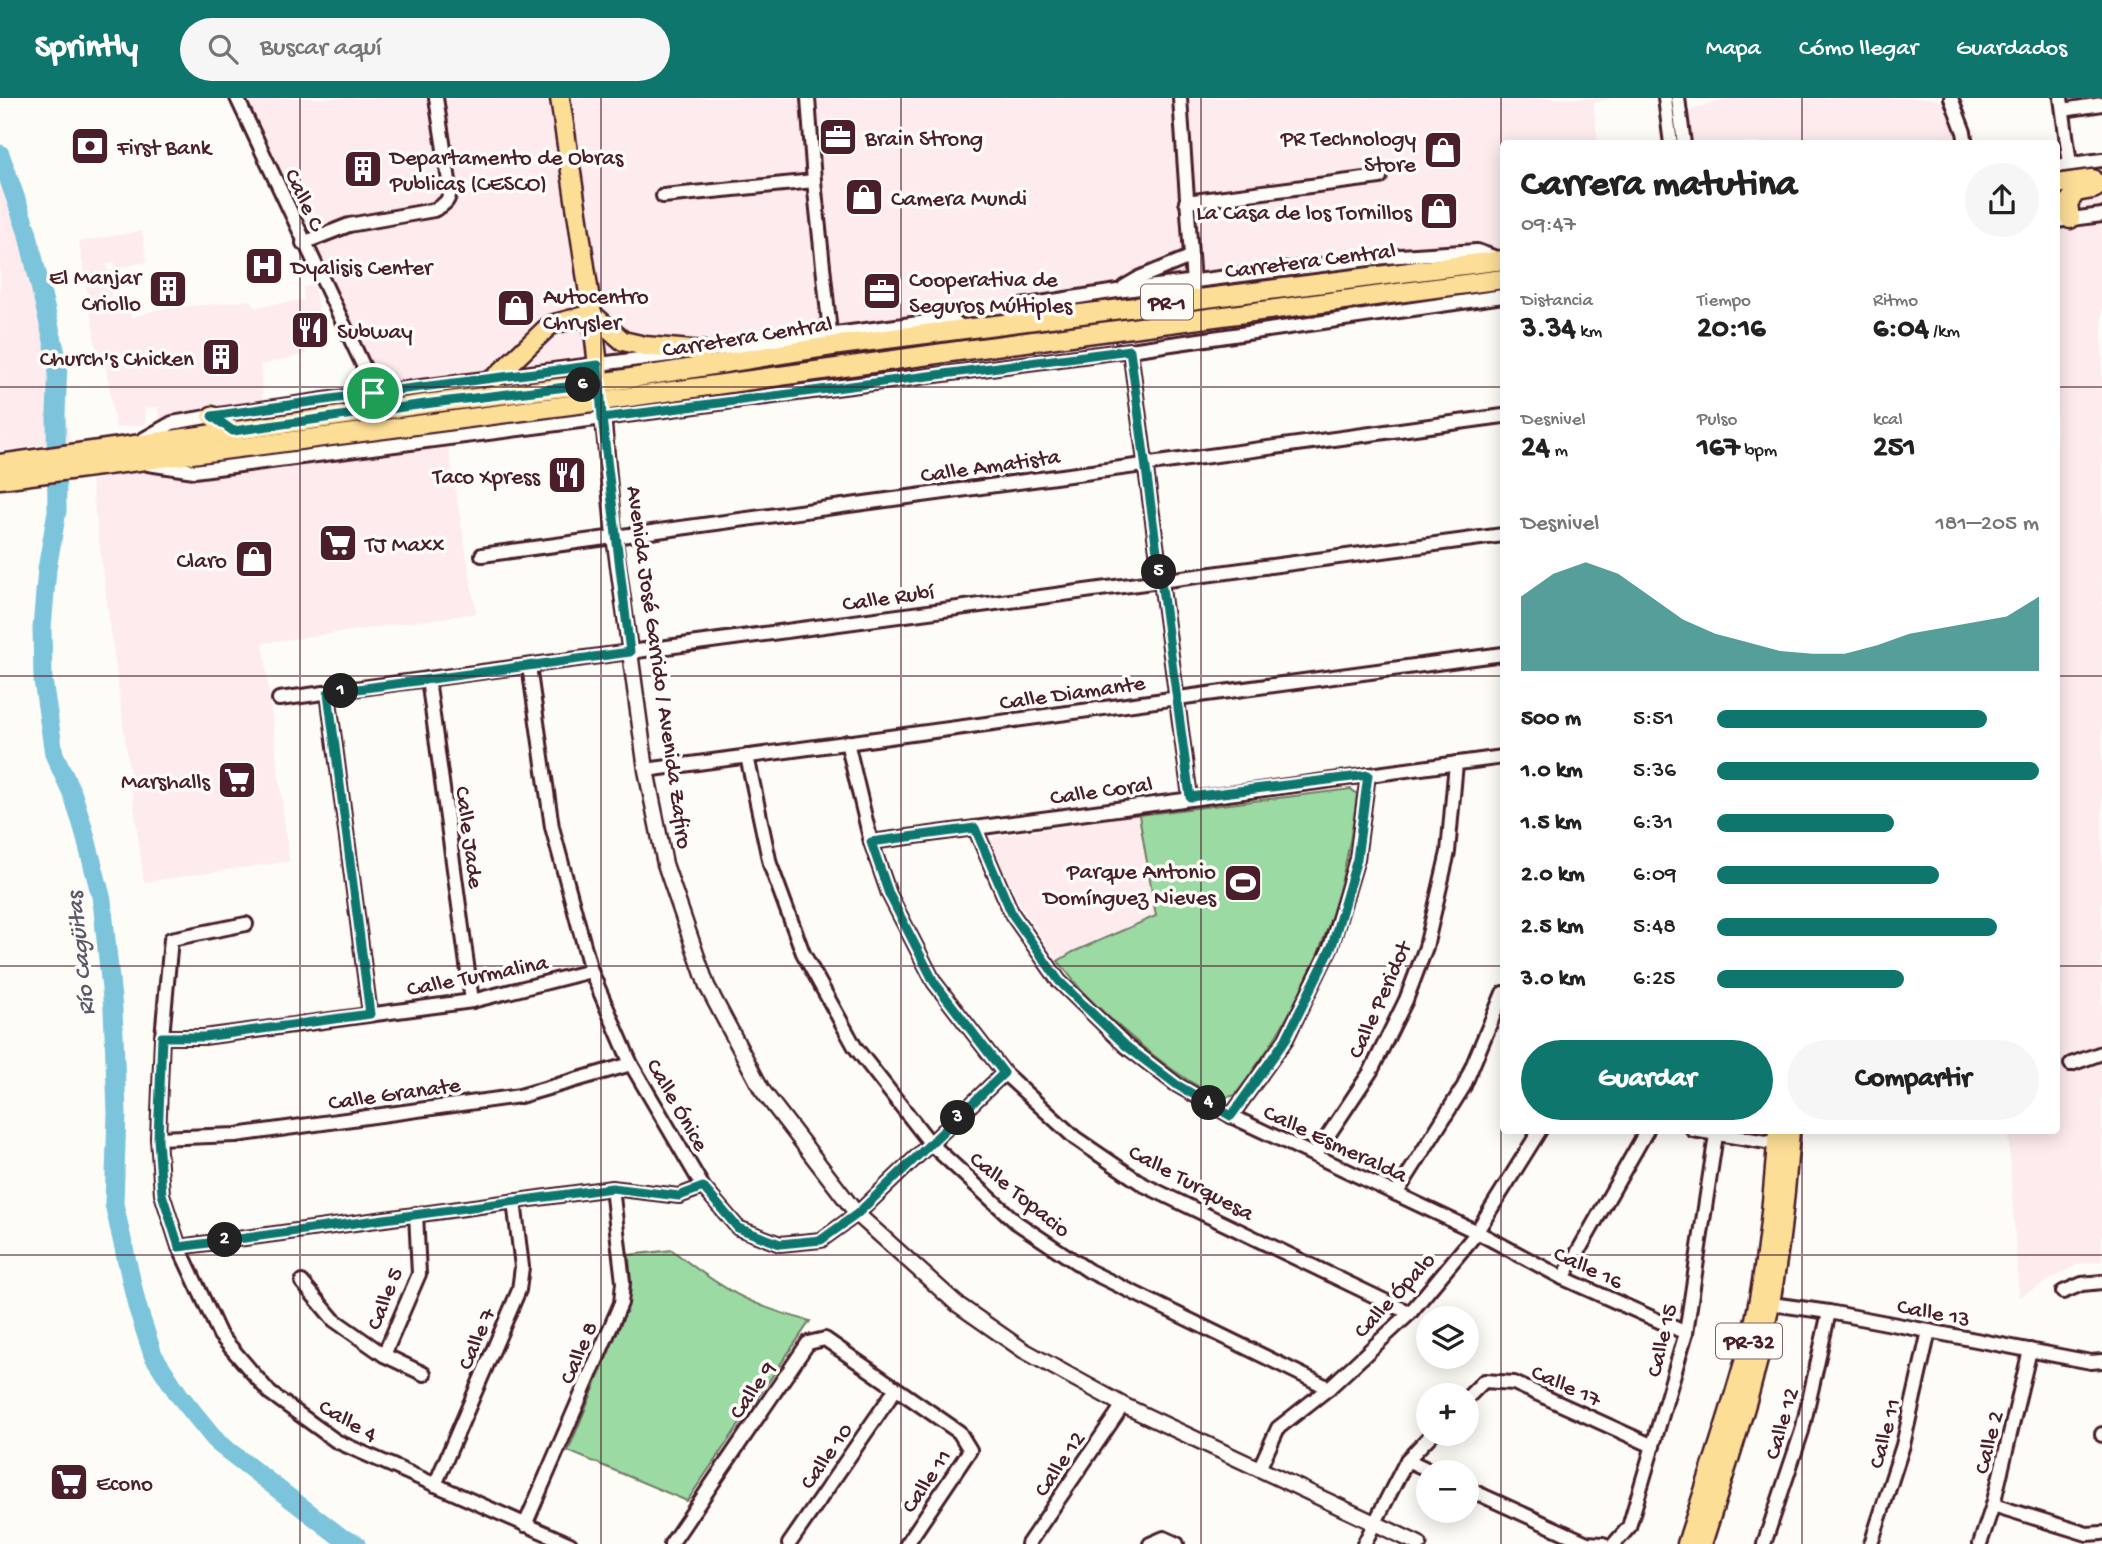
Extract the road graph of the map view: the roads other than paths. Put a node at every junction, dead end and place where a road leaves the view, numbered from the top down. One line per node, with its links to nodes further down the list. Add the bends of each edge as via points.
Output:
1 (237, 98): 26 (street, Calle C)
2 (436, 98): 26 (street, via 450,187 444,205 349,225)
3 (560, 98): 34 (main road)
4 (808, 98): 18 (street)
5 (1180, 98): 23 (street)
6 (1951, 98): 12 (street)
7 (1676, 100): 10 (street); 11 (street)
8 (2062, 104): 9 (street); 14 (street)
9 (2102, 104)
10 (1671, 140)
11 (1683, 140)
12 (1965, 140)
13 (2102, 160): 14 (street)
14 (2070, 164): 15 (street)
15 (2060, 165)
16 (1380, 177): 23 (street)
17 (2102, 178): 19 (main road)
18 (814, 181): 21 (street); 37 (street)
19 (2060, 183)
20 (2102, 184): 24 (main road, via 2076,192)
21 (663, 196)
22 (2102, 198): 24 (main road)
23 (1186, 202): 27 (street)
24 (2063, 212): 25 (street)
25 (2102, 215)
26 (303, 243): 43 (street, Calle C)
27 (1190, 257): 30 (street); 31 (street, via 1141,276)
28 (1500, 260): 30 (main road, Carretera Central / PR-1)
29 (1500, 279): 33 (main road, Carretera Central / PR-1)
30 (1193, 289): 31 (street); 33 (main road, via 1220,305 1255,302); 35 (main road, Carretera Central / PR-1); 36 (main road, via 1165,313 1135,317)
31 (1118, 291): 35 (street, via 1021,306)
32 (1500, 296): 38 (street)
33 (1283, 308): 36 (main road, Carretera Central / PR-1)
34 (592, 314): 39 (main road, via 623,341); 40 (main road); 41 (main road, via 550,325)
35 (1007, 322): 37 (main road, Carretera Central / PR-1)
36 (1099, 332): 42 (main road, Carretera Central / PR-1)
37 (831, 339): 39 (street); 42 (main road, via 831,358 766,366); 44 (main road, Carretera Central / PR-1)
38 (1130, 350): 44 (street); 50 (street)
39 (703, 351): 40 (street)
40 (598, 365): 41 (street); 44 (main road)
41 (496, 377): 43 (street)
42 (740, 381): 44 (main road, Carretera Central / PR-1)
43 (373, 393): 45 (street)
44 (601, 401): 47 (main road, Carretera Central / PR-1, via 432,403); 48 (main road, Carretera Central / PR-1, via 446,430 130,461); 53 (street, Avenida José Garrido / Avenida Zafiro)
45 (212, 416): 47 (main road); 48 (street, via 172,424)
46 (1500, 416): 50 (street, Calle Amatista)
47 (233, 431): 48 (main road, Carretera Central / PR-1)
48 (107, 454): 49 (main road, Carretera Central / PR-1); 51 (main road, Carretera Central / PR-1)
49 (0, 464)
50 (1145, 465): 53 (street, Calle Amatista); 55 (street)
51 (0, 479)
52 (1500, 535): 55 (street, Calle Rubí)
53 (614, 536): 54 (street, Calle Amatista); 56 (street, Avenida José Garrido / Avenida Zafiro)
54 (482, 555)
55 (1160, 581): 56 (street, Calle Rubí); 61 (street)
56 (630, 652): 58 (street, Calle Rubí); 67 (street, Avenida José Garrido / Avenida Zafiro)
57 (1500, 654): 61 (street, Calle Diamante)
58 (528, 666): 59 (street, Calle Rubí); 73 (street, Calle Ónice, via 552,827)
59 (428, 680): 60 (street, Calle Rubí); 75 (street, Calle Jade)
60 (328, 693): 62 (street, Calle Rubí); 76 (street)
61 (1175, 698): 63 (street, Calle Diamante); 69 (street)
62 (279, 699)
63 (847, 742): 64 (street, Calle Diamante); 71 (street, Calle Turquesa)
64 (747, 756): 67 (street, Calle Diamante); 89 (street, Calle Topacio, via 771,864 803,953 855,1047)
65 (1500, 757): 66 (street, Calle Coral)
66 (1456, 763): 68 (street, Calle Coral); 90 (street, Calle Peridot, via 1448,852 1422,957 1371,1071)
67 (646, 770): 96 (street, Avenida José Garrido / Avenida Zafiro, via 665,864 707,986 762,1090)
68 (1368, 775): 69 (street, Calle Coral); 82 (street, via 1357,859 1332,946 1286,1039)
69 (1190, 797): 70 (street, Calle Coral)
70 (975, 828): 71 (street, Calle Coral); 82 (street, Calle Esmeralda, via 1012,914 1059,981 1126,1046 1177,1085)
71 (871, 842): 81 (street, Calle Turquesa, via 889,894 934,982)
72 (246, 924): 77 (street, Calle 4, via 171,939)
73 (591, 971): 75 (street, Calle Turmalina); 79 (street, Calle Ónice)
74 (1500, 1000): 93 (street, via 1464,1086)
75 (472, 1001): 76 (street, Calle Turmalina)
76 (370, 1014): 77 (street, Calle Turmalina, via 204,1037)
77 (162, 1037): 88 (street, Calle 4)
78 (2102, 1054): 80 (street)
79 (631, 1064): 88 (street, Calle Granate, via 520,1096 236,1135); 91 (street, Calle Ónice)
80 (2071, 1065)
81 (1004, 1073): 89 (street, Calle Ónice); 105 (street, Calle Turquesa, via 1075,1138 1144,1185)
82 (1231, 1116): 90 (street, Calle Esmeralda)
83 (1538, 1134): 97 (street, Calle Ópalo)
84 (1645, 1134): 99 (street)
85 (1711, 1134): 86 (street)
86 (1716, 1135): 87 (street); 107 (street, Calle 15)
87 (1783, 1137): 103 (main road, PR-32)
88 (158, 1139): 98 (street, Calle 4, via 162,1194)
89 (931, 1144): 96 (street, Calle Ónice); 113 (street, Calle Topacio, via 1016,1222 1088,1271)
90 (1315, 1155): 93 (street, Calle Esmeralda)
91 (703, 1187): 92 (street, via 679,1196); 96 (street, Calle Ónice, via 738,1228 780,1244 821,1240)
92 (612, 1188): 94 (street); 125 (street, Calle 8, via 623,1282 621,1303)
93 (1396, 1194): 97 (street, Calle Esmeralda)
94 (514, 1201): 95 (street); 121 (street, Calle 7, via 522,1267 519,1290)
95 (416, 1214): 98 (street); 109 (street, Calle 5, via 419,1274)
96 (857, 1214): 115 (street, Avenida José Garrido / Avenida Zafiro, via 957,1304 1023,1350)
97 (1477, 1232): 99 (street, Calle 16); 105 (street, Calle Ópalo)
98 (179, 1247): 121 (street, Calle 4, via 219,1335 270,1393 336,1441)
99 (1563, 1278): 107 (street, Calle 16)
100 (302, 1282): 109 (street, via 334,1320)
101 (2102, 1282): 102 (street, via 2082,1284)
102 (2063, 1293)
103 (1764, 1302): 104 (street, Calle 13); 138 (main road, PR-32); 139 (main road, PR-32, via 1751,1389)
104 (1829, 1312): 106 (street, Calle 13); 140 (street, Calle 12, via 1801,1432)
105 (1410, 1313): 113 (street, Calle Ópalo)
106 (1929, 1331): 108 (street, Calle 13); 141 (street, Calle 11, via 1903,1445)
107 (1686, 1333): 117 (street, Calle 15)
108 (2031, 1350): 110 (street, Calle 13); 123 (street, Calle 2)
109 (384, 1355): 111 (street)
110 (2102, 1361)
111 (424, 1374)
112 (1479, 1387): 117 (street, Calle 17, via 1485,1381 1514,1383)
113 (1329, 1388): 120 (street, Calle Ópalo, via 1278,1428)
114 (895, 1390): 128 (street, Calle 9, via 825,1339 808,1343); 129 (street, Calle 10); 130 (street, Calle 11, via 959,1432 970,1450)
115 (1123, 1405): 120 (street, Avenida José Garrido / Avenida Zafiro); 131 (street, Calle 12)
116 (1420, 1446): 118 (street)
117 (1653, 1446): 137 (street, Calle 15, via 1629,1527)
118 (1407, 1460): 119 (street); 124 (street)
119 (1416, 1464)
120 (1259, 1469): 124 (street, Avenida José Garrido / Avenida Zafiro)
121 (435, 1485): 125 (street, Calle 4)
122 (1479, 1494): 136 (street, via 1587,1543)
123 (1993, 1505): 126 (street, via 2087,1534); 142 (street, Calle 2)
124 (1373, 1523): 134 (street); 135 (street, Avenida José Garrido / Avenida Zafiro)
125 (525, 1525): 127 (street, Calle 4)
126 (2102, 1532)
127 (570, 1544)
128 (671, 1544)
129 (789, 1544)
130 (907, 1544)
131 (1028, 1544)
132 (1150, 1544): 133 (street, via 1164,1538)
133 (1177, 1544)
134 (1364, 1544)
135 (1419, 1544)
136 (1603, 1544)
137 (1614, 1544)
138 (1687, 1544)
139 (1702, 1544)
140 (1764, 1544)
141 (1871, 1544)
142 (1980, 1544)

